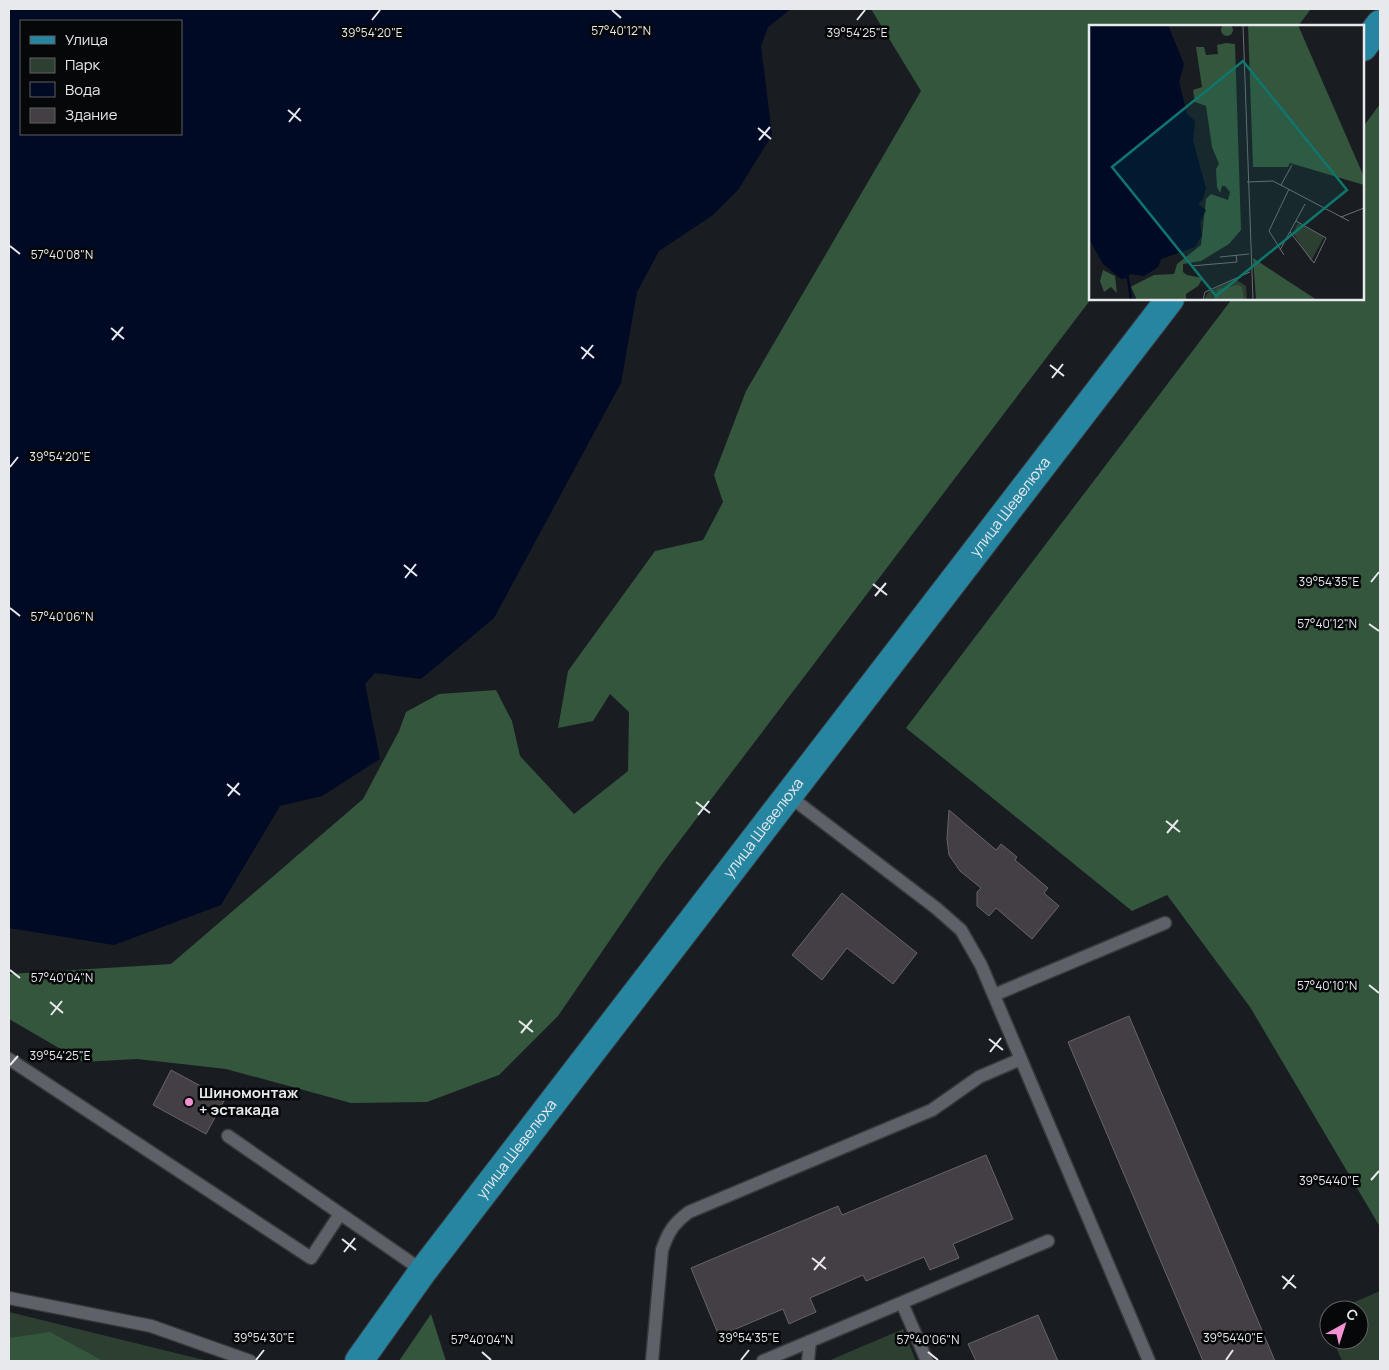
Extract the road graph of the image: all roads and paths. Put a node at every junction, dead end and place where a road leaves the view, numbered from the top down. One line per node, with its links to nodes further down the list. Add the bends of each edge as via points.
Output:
1 (1380, 24): 2 (main road)
2 (1364, 46)
3 (1169, 300): 4 (main road, улица Шевелюха)
4 (789, 796): 6 (lane, via 961,930 982,965); 12 (main road, улица Шевелюха)
5 (1165, 923): 6 (lane)
6 (994, 995): 8 (lane)
7 (9, 1059): 10 (lane, via 311,1258)
8 (1021, 1059): 18 (lane, via 979,1077 932,1110 689,1212 676,1221 662,1250); 22 (lane)
9 (228, 1136): 10 (lane)
10 (340, 1214): 12 (lane)
11 (1048, 1241): 14 (lane)
12 (423, 1271): 17 (main road, улица Шевелюха)
13 (9, 1298): 16 (lane, via 151,1326)
14 (902, 1303): 15 (lane); 21 (lane)
15 (810, 1341): 19 (lane); 20 (lane)
16 (250, 1361)
17 (359, 1361)
18 (652, 1361)
19 (763, 1361)
20 (808, 1361)
21 (927, 1361)
22 (1149, 1361)

